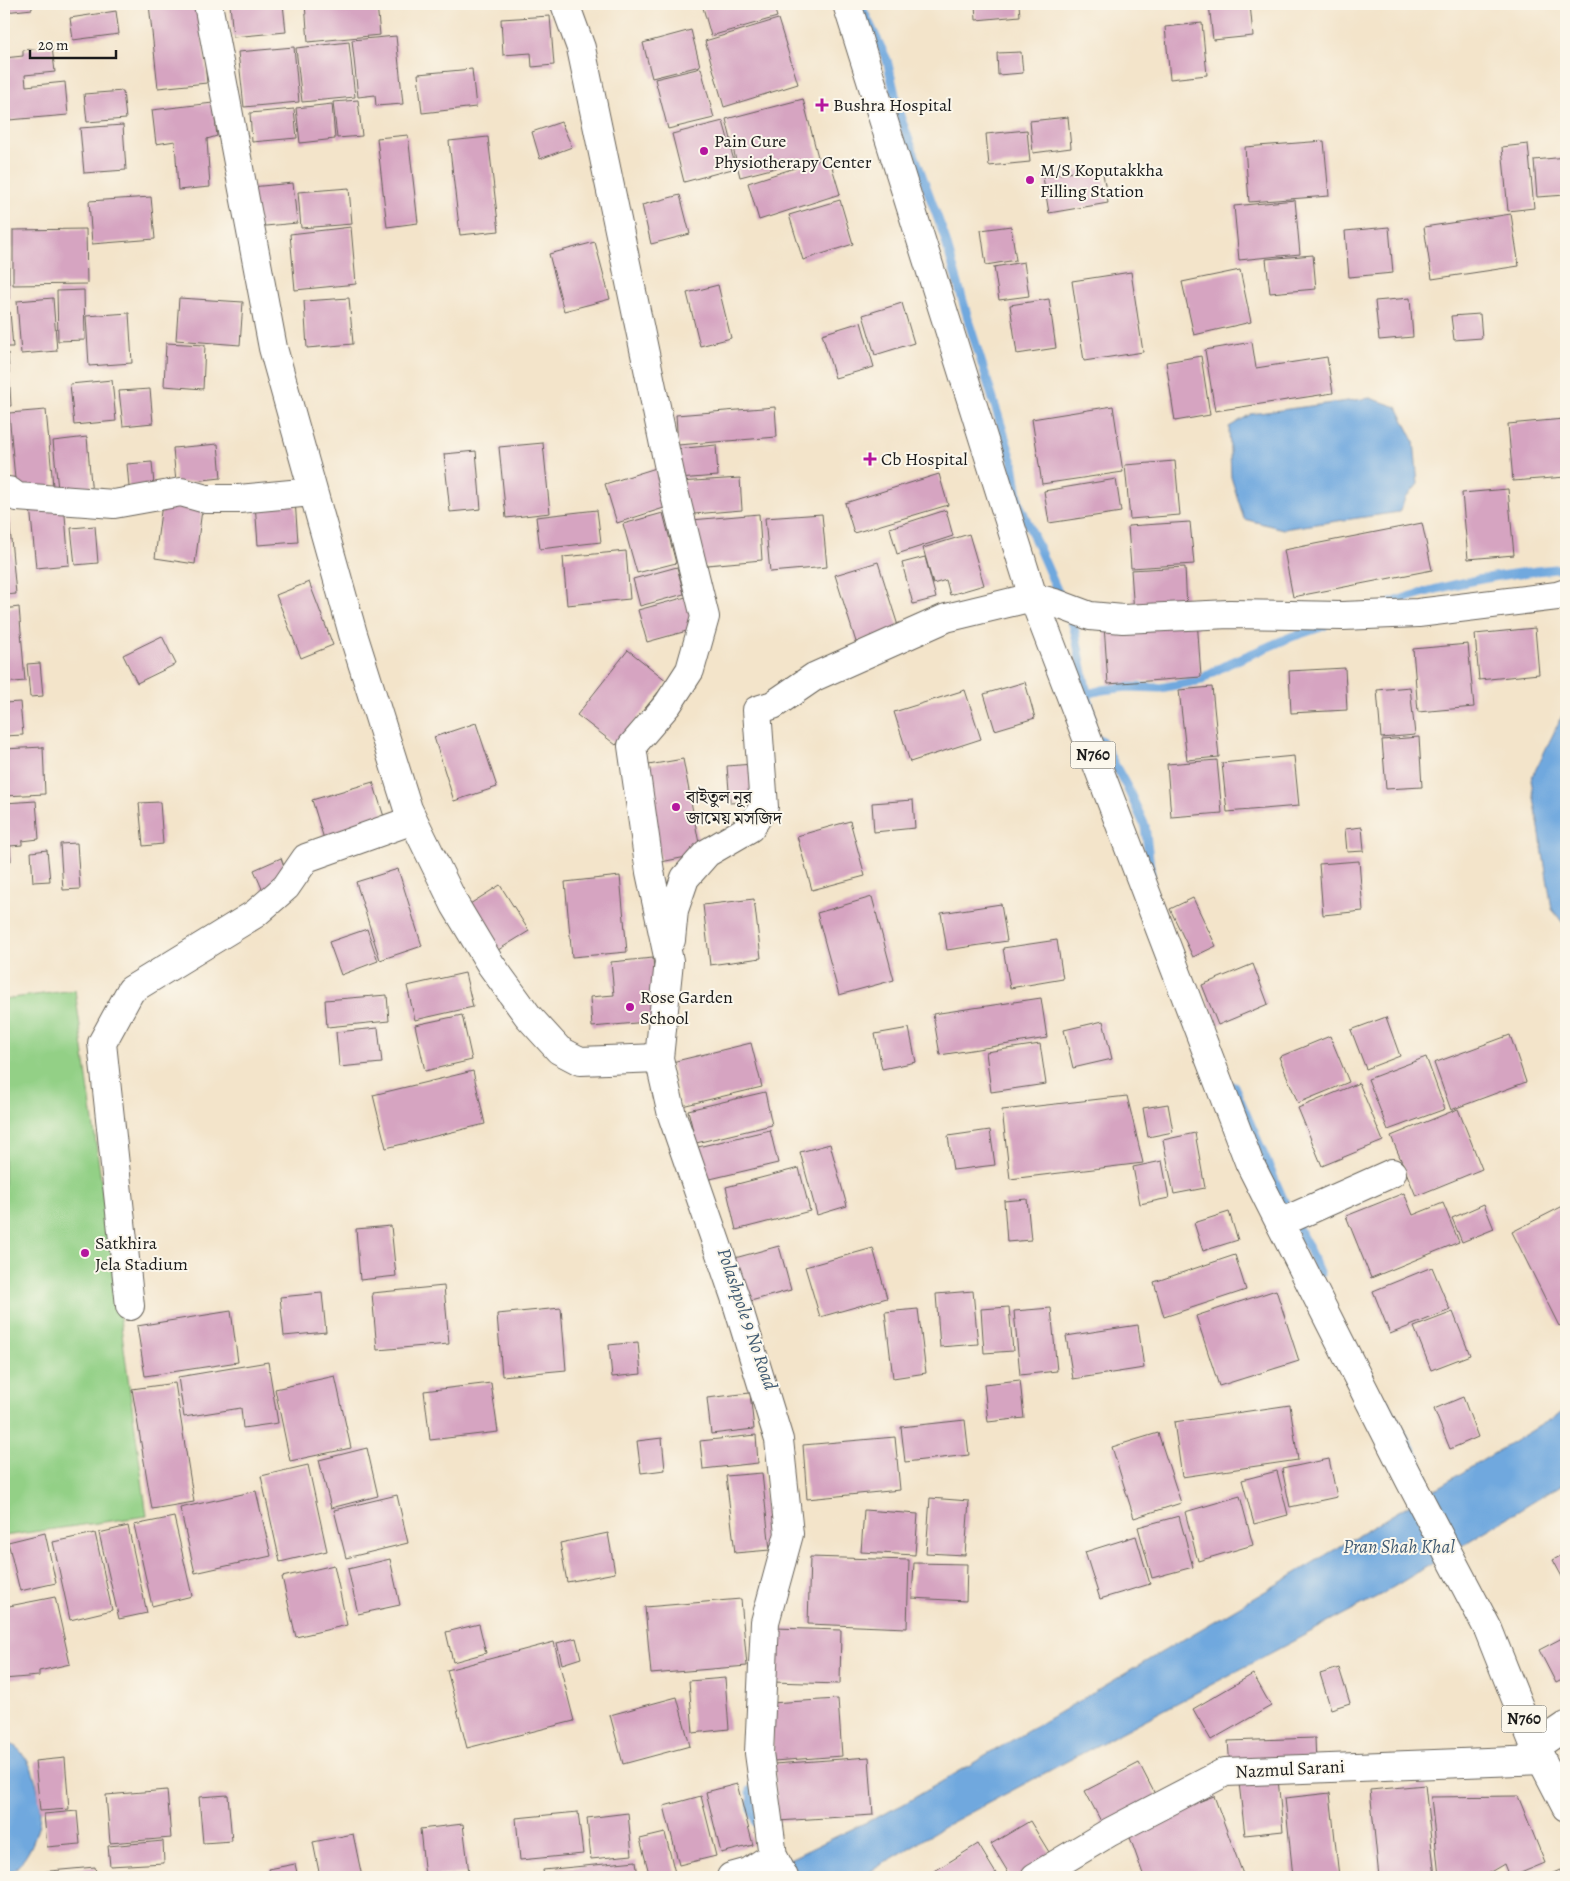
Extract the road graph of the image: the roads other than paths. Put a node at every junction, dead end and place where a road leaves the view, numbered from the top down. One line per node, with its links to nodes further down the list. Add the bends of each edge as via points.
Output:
1 (208, 4): 5 (main road, via 273,348)
2 (565, 4): 9 (main road, via 581,48 672,483 705,617 690,670 668,704 632,746 650,872)
3 (847, 4): 7 (main road, N760)
4 (4, 491): 5 (main road, via 16,497 114,504 182,492 206,499 239,499)
5 (312, 492): 8 (main road, via 378,716)
6 (1566, 593): 7 (main road, via 1418,612 1123,619 1090,616)
7 (1032, 597): 9 (main road, via 946,618 814,677 773,705 757,710 764,807 750,828 707,853 685,878 674,910); 12 (main road, N760, via 1249,1162)
8 (413, 820): 10 (main road, via 455,905 491,965 528,1016 559,1050 580,1061); 13 (main road, via 306,858 286,887 255,914 131,990 102,1043)
9 (669, 961): 10 (main road)
10 (659, 1058): 17 (main road, via 672,1114 735,1297 779,1440 789,1534 766,1622 759,1753)
11 (1392, 1173): 12 (main road)
12 (1280, 1223): 15 (main road, N760, via 1488,1629)
13 (130, 1306)
14 (1566, 1726): 15 (main road)
15 (1539, 1753): 16 (main road, N760); 19 (main road, Nazmul Sarani, via 1225,1772 1110,1832)
16 (1566, 1807)
17 (779, 1867): 18 (main road)
18 (731, 1877)
19 (1035, 1877)

